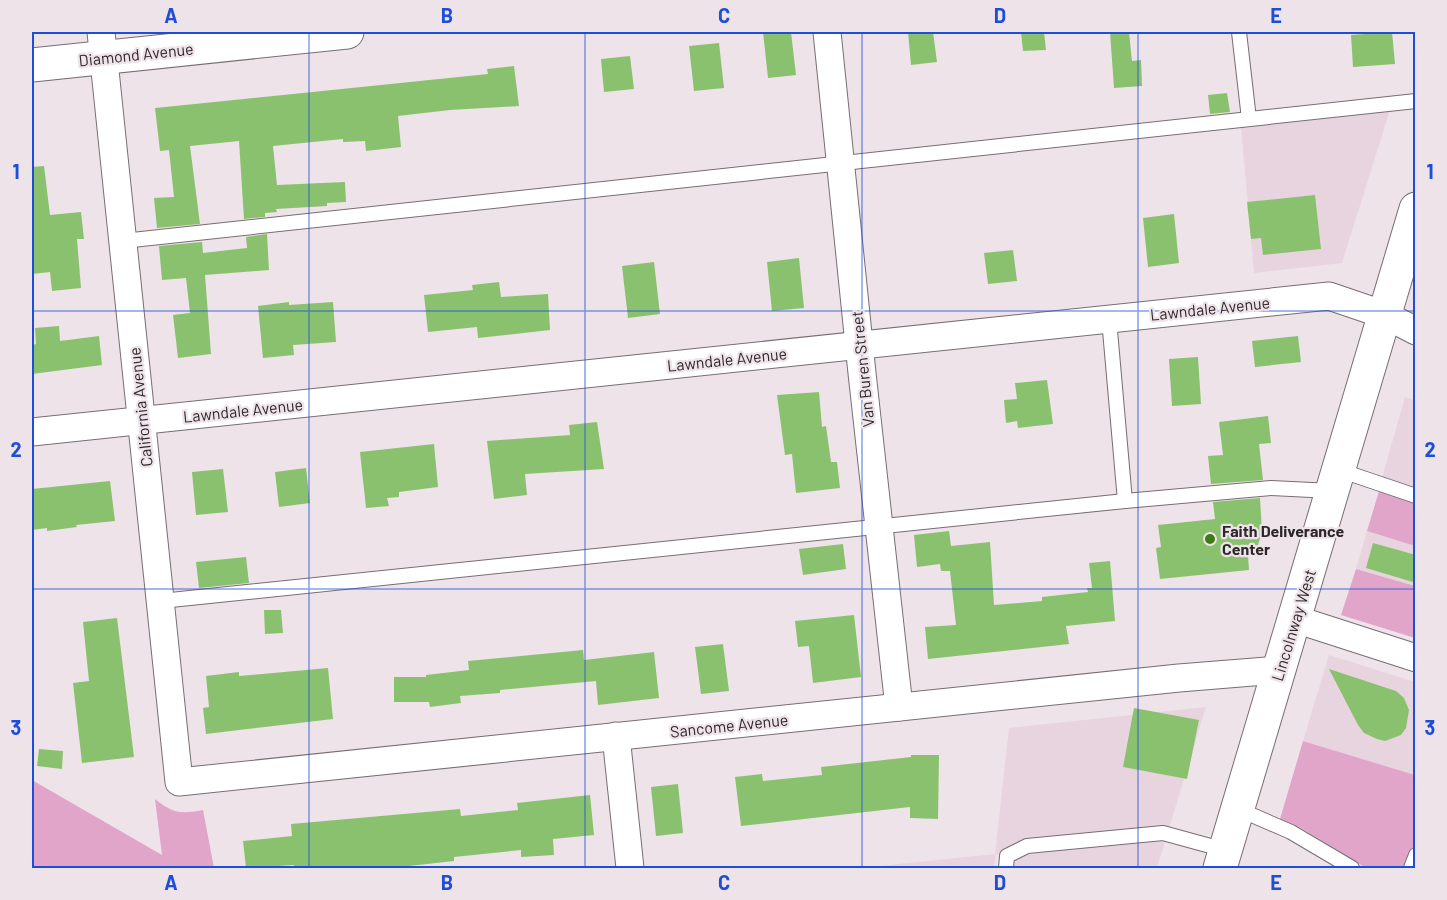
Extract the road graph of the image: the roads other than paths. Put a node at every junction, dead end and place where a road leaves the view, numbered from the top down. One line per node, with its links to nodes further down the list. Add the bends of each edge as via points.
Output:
1 (347, 32): 4 (main road, Diamond Avenue)
2 (826, 32): 8 (street, Van Buren Street)
3 (1239, 32): 7 (lane)
4 (103, 44): 5 (main road, Diamond Avenue); 10 (street, California Avenue)
5 (32, 64)
6 (1416, 101): 7 (lane)
7 (1249, 118): 8 (lane)
8 (841, 165): 10 (lane); 14 (street, Van Buren Street)
9 (1416, 209): 11 (main road, Lincolnway West)
10 (123, 241): 15 (street, California Avenue)
11 (1385, 315): 12 (street, Lawndale Avenue, via 1329,296); 13 (street, Lawndale Avenue); 17 (main road, Lincolnway West)
12 (1109, 319): 14 (street, Lawndale Avenue); 19 (lane)
13 (1416, 331)
14 (859, 345): 15 (street, Lawndale Avenue); 20 (street, Van Buren Street)
15 (142, 420): 16 (street, Lawndale Avenue); 21 (street, California Avenue)
16 (32, 432)
17 (1336, 481): 18 (lane); 19 (lane); 22 (main road, Lincolnway West)
18 (1416, 496)
19 (1125, 501): 20 (lane)
20 (879, 526): 21 (lane); 25 (street, Van Buren Street)
21 (161, 601): 27 (street, California Avenue)
22 (1295, 619): 23 (street); 24 (main road, Lincolnway West)
23 (1416, 658)
24 (1280, 670): 25 (street, Sancome Avenue); 28 (main road, Lincolnway West)
25 (899, 707): 26 (street, Sancome Avenue)
26 (616, 736): 27 (street, Sancome Avenue); 31 (street)
27 (179, 782)
28 (1238, 808): 30 (main road, Lincolnway West); 33 (lane)
29 (1416, 855): 34 (lane)
30 (1222, 859): 32 (lane, via 1163,833 1027,846 1007,856)
31 (630, 868)
32 (1006, 868)
33 (1352, 868)
34 (1411, 868)

